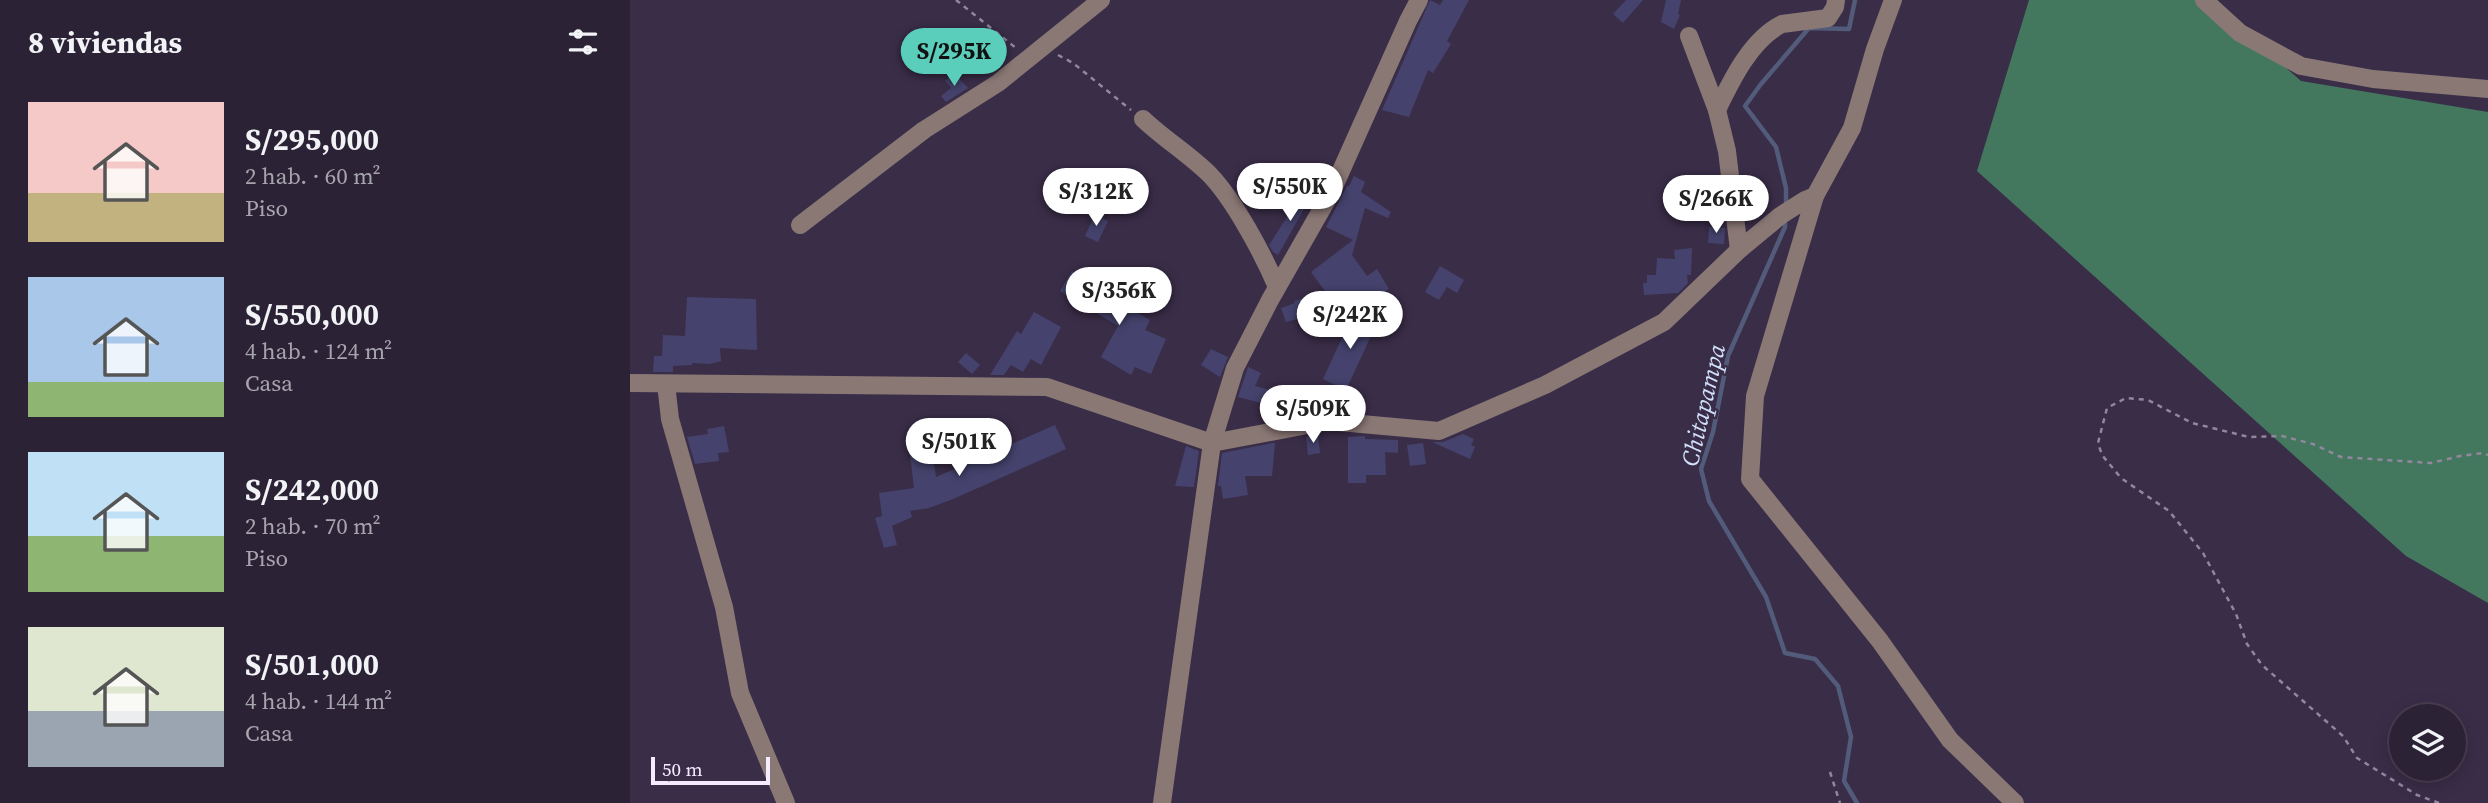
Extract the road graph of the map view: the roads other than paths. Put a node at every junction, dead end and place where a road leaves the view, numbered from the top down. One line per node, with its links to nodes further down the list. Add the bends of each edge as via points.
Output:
1 (1101, 0): 11 (street, via 998,83 914,137)
2 (1419, 0): 13 (street, via 1332,191)
3 (1836, 0): 8 (street, via 1828,18 1776,26 1735,73)
4 (1893, 0): 10 (street, via 1852,128)
5 (2204, 0): 7 (street, via 2240,33 2301,66 2373,79)
6 (1689, 36): 8 (street)
7 (2488, 89)
8 (1717, 110): 12 (street, via 1727,151)
9 (1143, 119): 13 (street, via 1210,176 1229,200)
10 (1810, 198): 12 (street); 19 (street, via 1755,396 1750,479 1880,641 1950,740)
11 (800, 225)
12 (1739, 250): 16 (street, via 1664,322 1545,385 1438,431 1328,421)
13 (1277, 287): 16 (street, via 1235,368)
14 (630, 383): 15 (street)
15 (666, 384): 16 (street, via 1047,387); 17 (street, via 670,419 724,607 740,693)
16 (1212, 443): 18 (street)
17 (786, 803)
18 (1162, 803)
19 (2015, 803)

